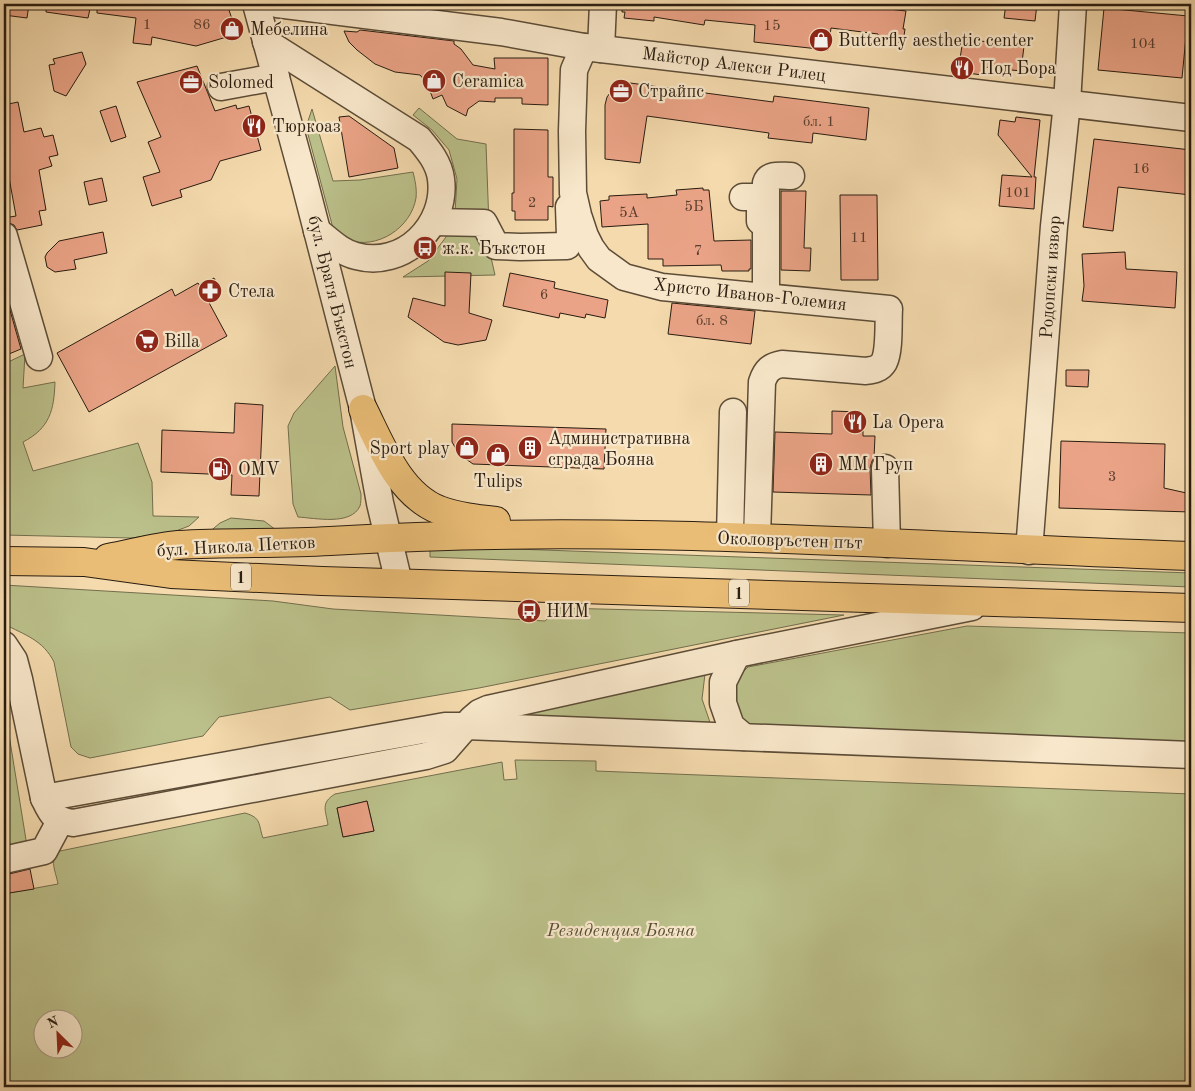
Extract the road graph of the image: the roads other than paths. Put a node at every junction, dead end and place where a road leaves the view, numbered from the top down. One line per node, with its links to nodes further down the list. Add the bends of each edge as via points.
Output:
1 (256, 4): 5 (street, бул. Братя Бъкстон)
2 (277, 4): 6 (street, Майстор Алекси Рилец, via 501,32)
3 (603, 4): 6 (street)
4 (1073, 4): 9 (street, Родопски извор)
5 (266, 42): 7 (street, бул. Братя Бъкстон); 14 (street, via 419,139 433,156 441,178 441,201)
6 (592, 48): 9 (street, Майстор Алекси Рилец); 12 (street, Христо Иванов-Големия, via 574,70)
7 (276, 78): 8 (street); 15 (street, бул. Братя Бъкстон)
8 (221, 87)
9 (1067, 103): 10 (street, Майстор Алекси Рилец); 27 (street, Родопски извор, via 1054,226)
10 (1191, 118)
11 (791, 176): 17 (street, via 771,176 766,183)
12 (573, 193): 14 (street, via 568,201 570,236 567,246 496,246 484,223); 17 (street, Христо Иванов-Големия, via 591,248 598,259 624,276 662,287)
13 (743, 197): 17 (street, via 760,197)
14 (434, 222): 15 (street, via 420,240 400,252 378,258 356,256 335,246)
15 (317, 230): 19 (street, бул. Братя Бъкстон)
16 (4, 236): 18 (street)
17 (762, 297): 25 (street, Христо Иванов-Големия, via 889,309 886,354 876,370 782,364 765,373 762,382)
18 (39, 357)
19 (363, 409): 22 (highway, via 390,463 420,498 437,509 462,517 512,523); 23 (street, бул. Братя Бъкстон)
20 (733, 412): 24 (street)
21 (884, 468): 26 (street)
22 (546, 534): 23 (highway, Околовръстен път / 1); 24 (highway, Околовръстен път / 1)
23 (388, 537): 30 (highway, бул. Никола Петков / 1, via 175,546); 31 (street, бул. Братя Бъкстон)
24 (730, 537): 25 (highway, Околовръстен път / 1)
25 (756, 537): 26 (highway, Околовръстен път / 1)
26 (887, 544): 27 (highway, Околовръстен път / 1)
27 (1029, 550): 28 (highway, Околовръстен път / 1)
28 (1191, 556)
29 (4, 560): 30 (highway, бул. Никола Петков / 1)
30 (84, 562): 31 (highway, бул. Никола Петков / 1, via 171,574)
31 (399, 583): 32 (highway, 1)
32 (997, 602): 33 (highway, 1); 35 (street)
33 (1191, 608)
34 (4, 645): 40 (street, via 14,660)
35 (737, 654): 36 (street, via 488,709); 37 (street, via 724,682 723,703 731,726)
36 (465, 726): 37 (street); 39 (street, via 419,730); 41 (street, via 445,750 426,756)
37 (744, 737): 38 (street)
38 (1191, 755)
39 (198, 770): 40 (street); 41 (street, via 210,776 214,784 210,794)
40 (44, 798): 42 (street, via 50,812)
41 (204, 798): 42 (street, via 73,823)
42 (60, 821): 43 (street, via 44,851)
43 (4, 860)

